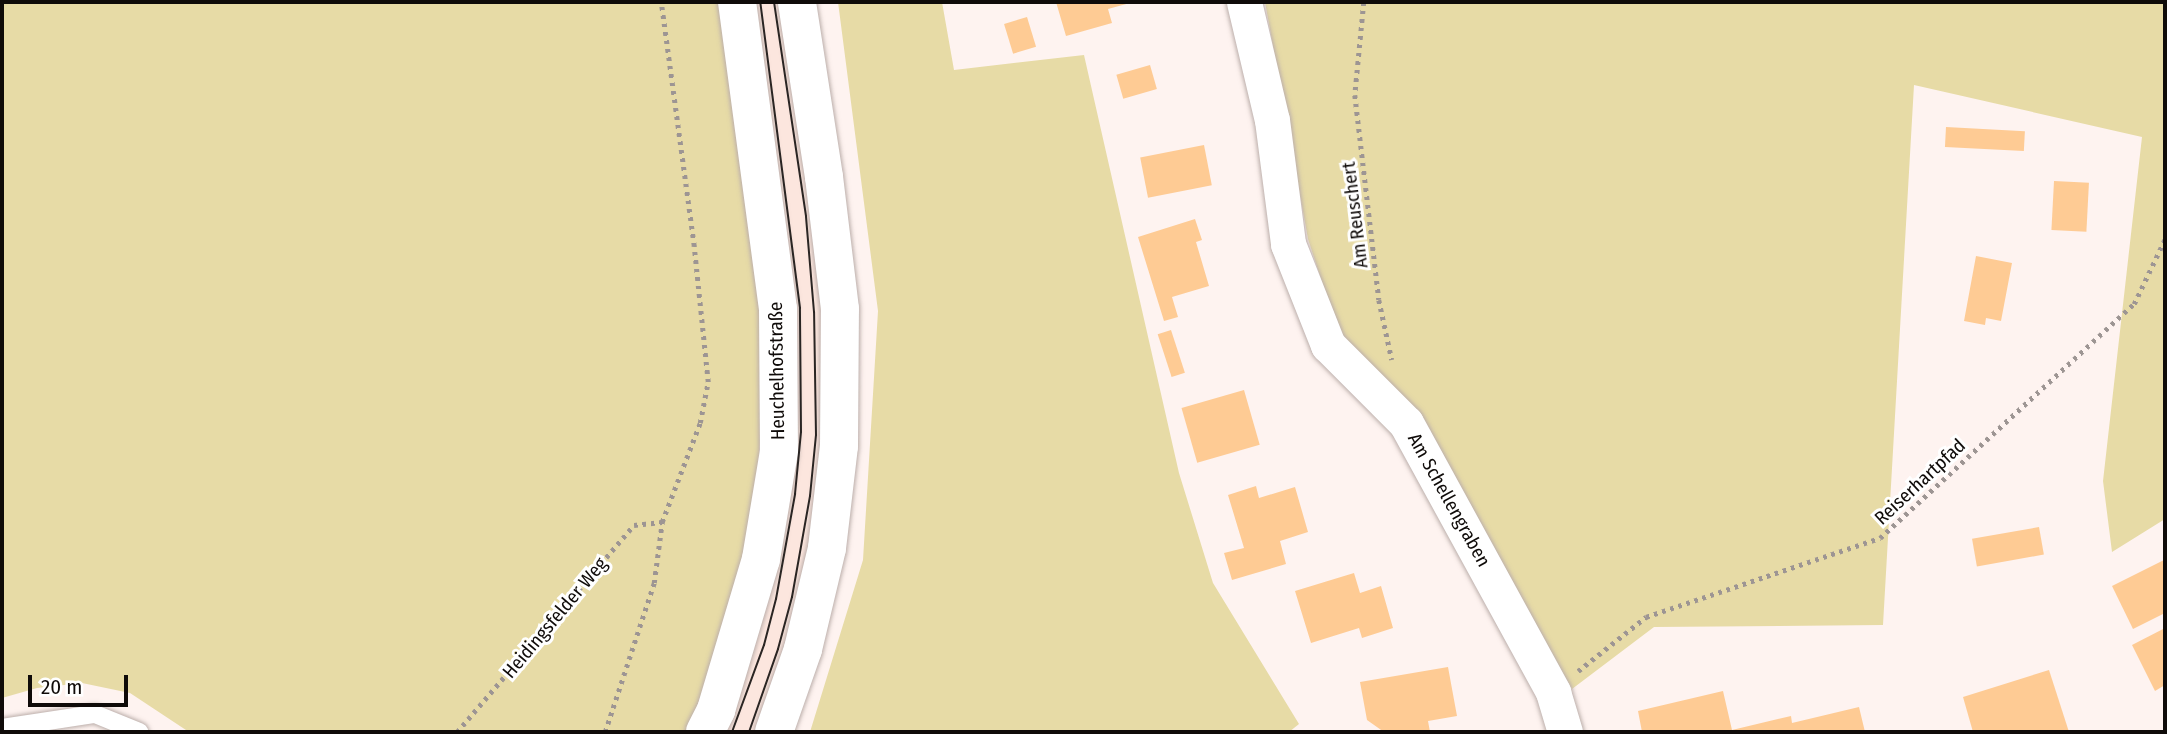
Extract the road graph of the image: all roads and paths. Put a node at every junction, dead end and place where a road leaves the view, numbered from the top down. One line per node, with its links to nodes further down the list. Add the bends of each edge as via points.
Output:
1 (661, 2): 8 (path, via 708,382 700,423)
2 (737, 2): 14 (main road, Heuchelhofstraße, via 778,309 779,452 761,559 716,710)
3 (797, 2): 15 (main road, via 840,309 839,446 827,548 803,649)
4 (1244, 2): 7 (street, Am Schellengraben, via 1272,120 1288,244 1328,345)
5 (1364, 2): 7 (path, Am Reuschert, via 1355,95 1379,300)
6 (2165, 239): 9 (path, Reiserhartpfad, via 2134,304 1880,538 1646,617)
7 (1406, 423): 9 (street, Am Schellengraben)
8 (662, 522): 12 (path, Heidingsfelder Weg, via 634,525); 13 (path, via 654,583)
9 (1553, 692): 16 (street, Am Schellengraben)
10 (2, 728): 11 (lane, via 95,714)
11 (139, 732)
12 (457, 732)
13 (605, 732)
14 (705, 732)
15 (774, 732)
16 (1565, 732)

